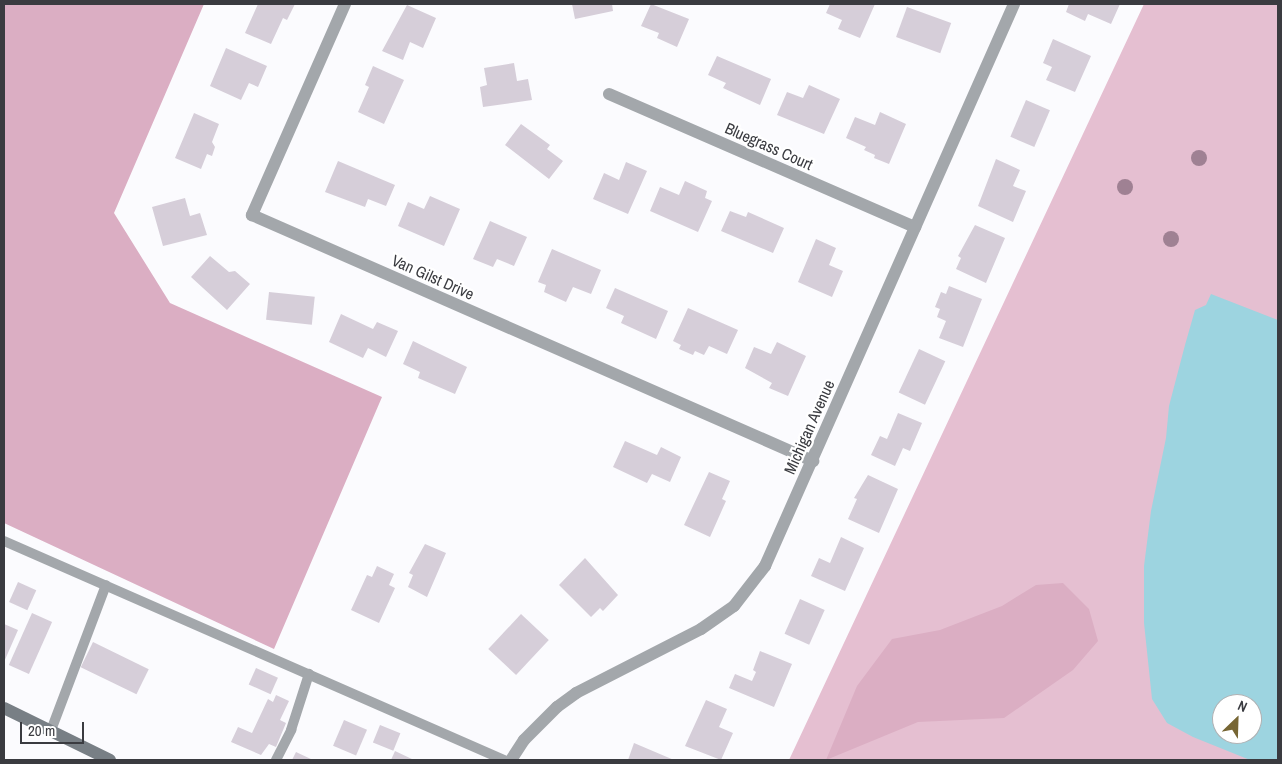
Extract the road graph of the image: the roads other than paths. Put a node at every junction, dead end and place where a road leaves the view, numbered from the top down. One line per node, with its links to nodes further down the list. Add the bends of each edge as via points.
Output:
1 (345, 4): 5 (street, Van Gilst Drive, via 252,215)
2 (1014, 4): 4 (street, Michigan Avenue)
3 (609, 94): 4 (street, Bluegrass Court)
4 (915, 227): 5 (street, Michigan Avenue)
5 (812, 461): 14 (street, Michigan Avenue, via 765,566 734,606 702,629 576,693 542,721)
6 (4, 541): 7 (lane)
7 (106, 585): 8 (lane); 10 (lane)
8 (309, 674): 12 (lane, via 291,730); 13 (lane)
9 (4, 708): 10 (street)
10 (50, 734): 11 (street)
11 (110, 760)
12 (276, 760)
13 (504, 760)
14 (511, 760)

